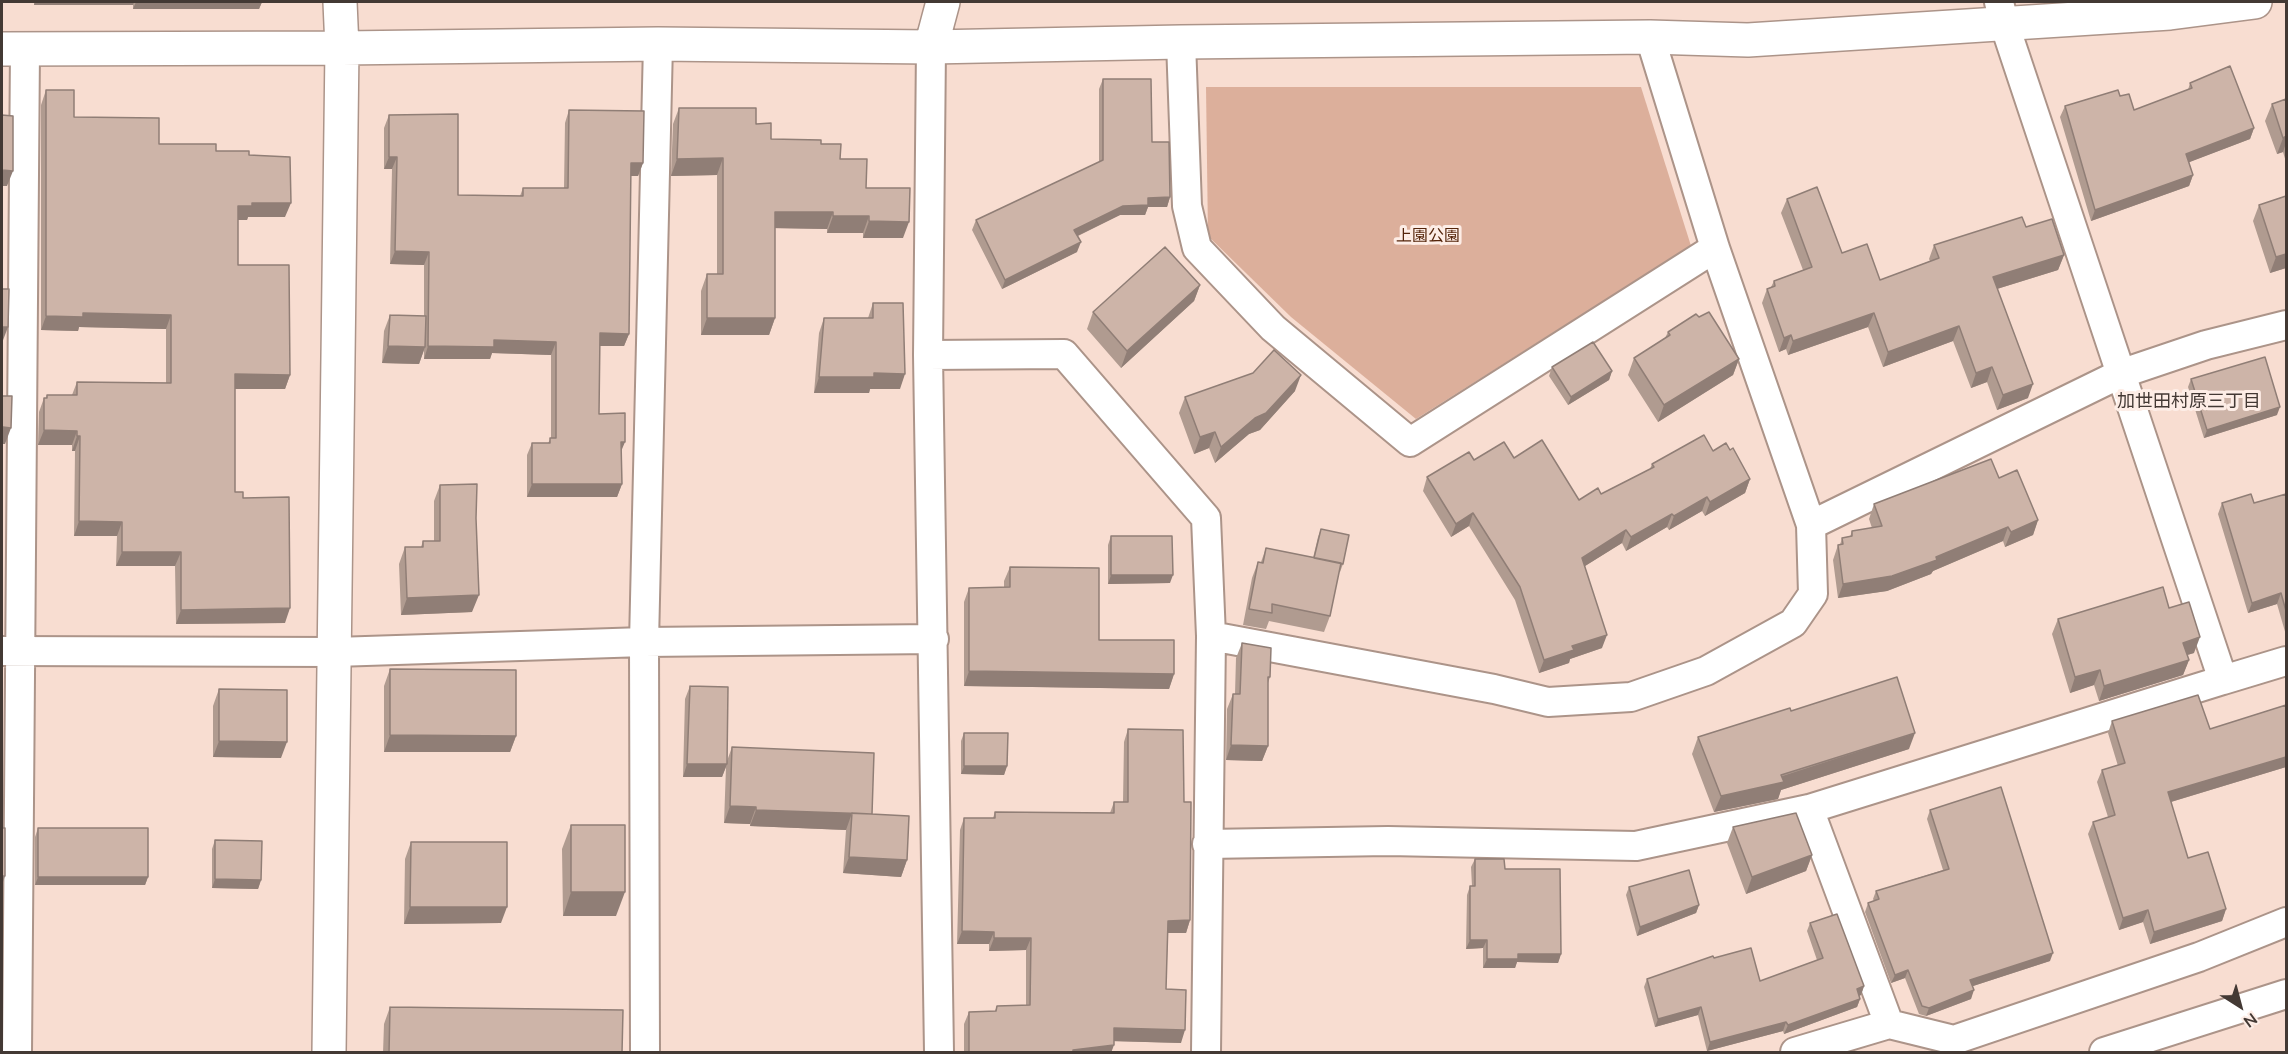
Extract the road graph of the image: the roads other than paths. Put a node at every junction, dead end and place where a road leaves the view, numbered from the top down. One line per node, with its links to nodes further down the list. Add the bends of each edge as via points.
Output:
1 (340, 2): 9 (street)
2 (944, 2): 8 (street)
3 (2255, 2): 4 (street, via 2170,13)
4 (2002, 12): 5 (street, via 1748,40); 14 (street)
5 (1650, 37): 6 (street); 11 (street)
6 (1181, 42): 8 (street); 11 (street, via 1187,206 1197,248 1273,328 1410,442)
7 (658, 44): 8 (street); 9 (street); 18 (street)
8 (932, 47): 13 (street)
9 (342, 48): 10 (street); 20 (street)
10 (13, 49): 19 (street)
11 (1715, 248): 15 (street)
12 (2286, 325): 14 (street, via 2206,345)
13 (928, 356): 16 (street, via 1064,354 1206,518); 17 (street)
14 (2120, 374): 15 (street); 22 (street)
15 (1811, 525): 16 (street, via 1813,594 1793,623 1706,671 1631,697 1548,702 1494,688)
16 (1211, 636): 24 (street)
17 (934, 639): 18 (street); 31 (street)
18 (644, 642): 20 (street); 30 (street)
19 (10, 651): 20 (street); 28 (street)
20 (335, 652): 29 (street)
21 (2286, 661): 22 (street)
22 (2223, 680): 23 (street)
23 (1809, 809): 24 (street, via 1636,846 1388,841); 27 (street)
24 (1207, 844): 32 (street)
25 (2286, 922): 27 (street, via 2199,957 1954,1040)
26 (2286, 994): 34 (street)
27 (1889, 1024): 33 (street)
28 (17, 1053)
29 (329, 1053)
30 (645, 1053)
31 (939, 1053)
32 (1206, 1053)
33 (1795, 1053)
34 (2104, 1053)

